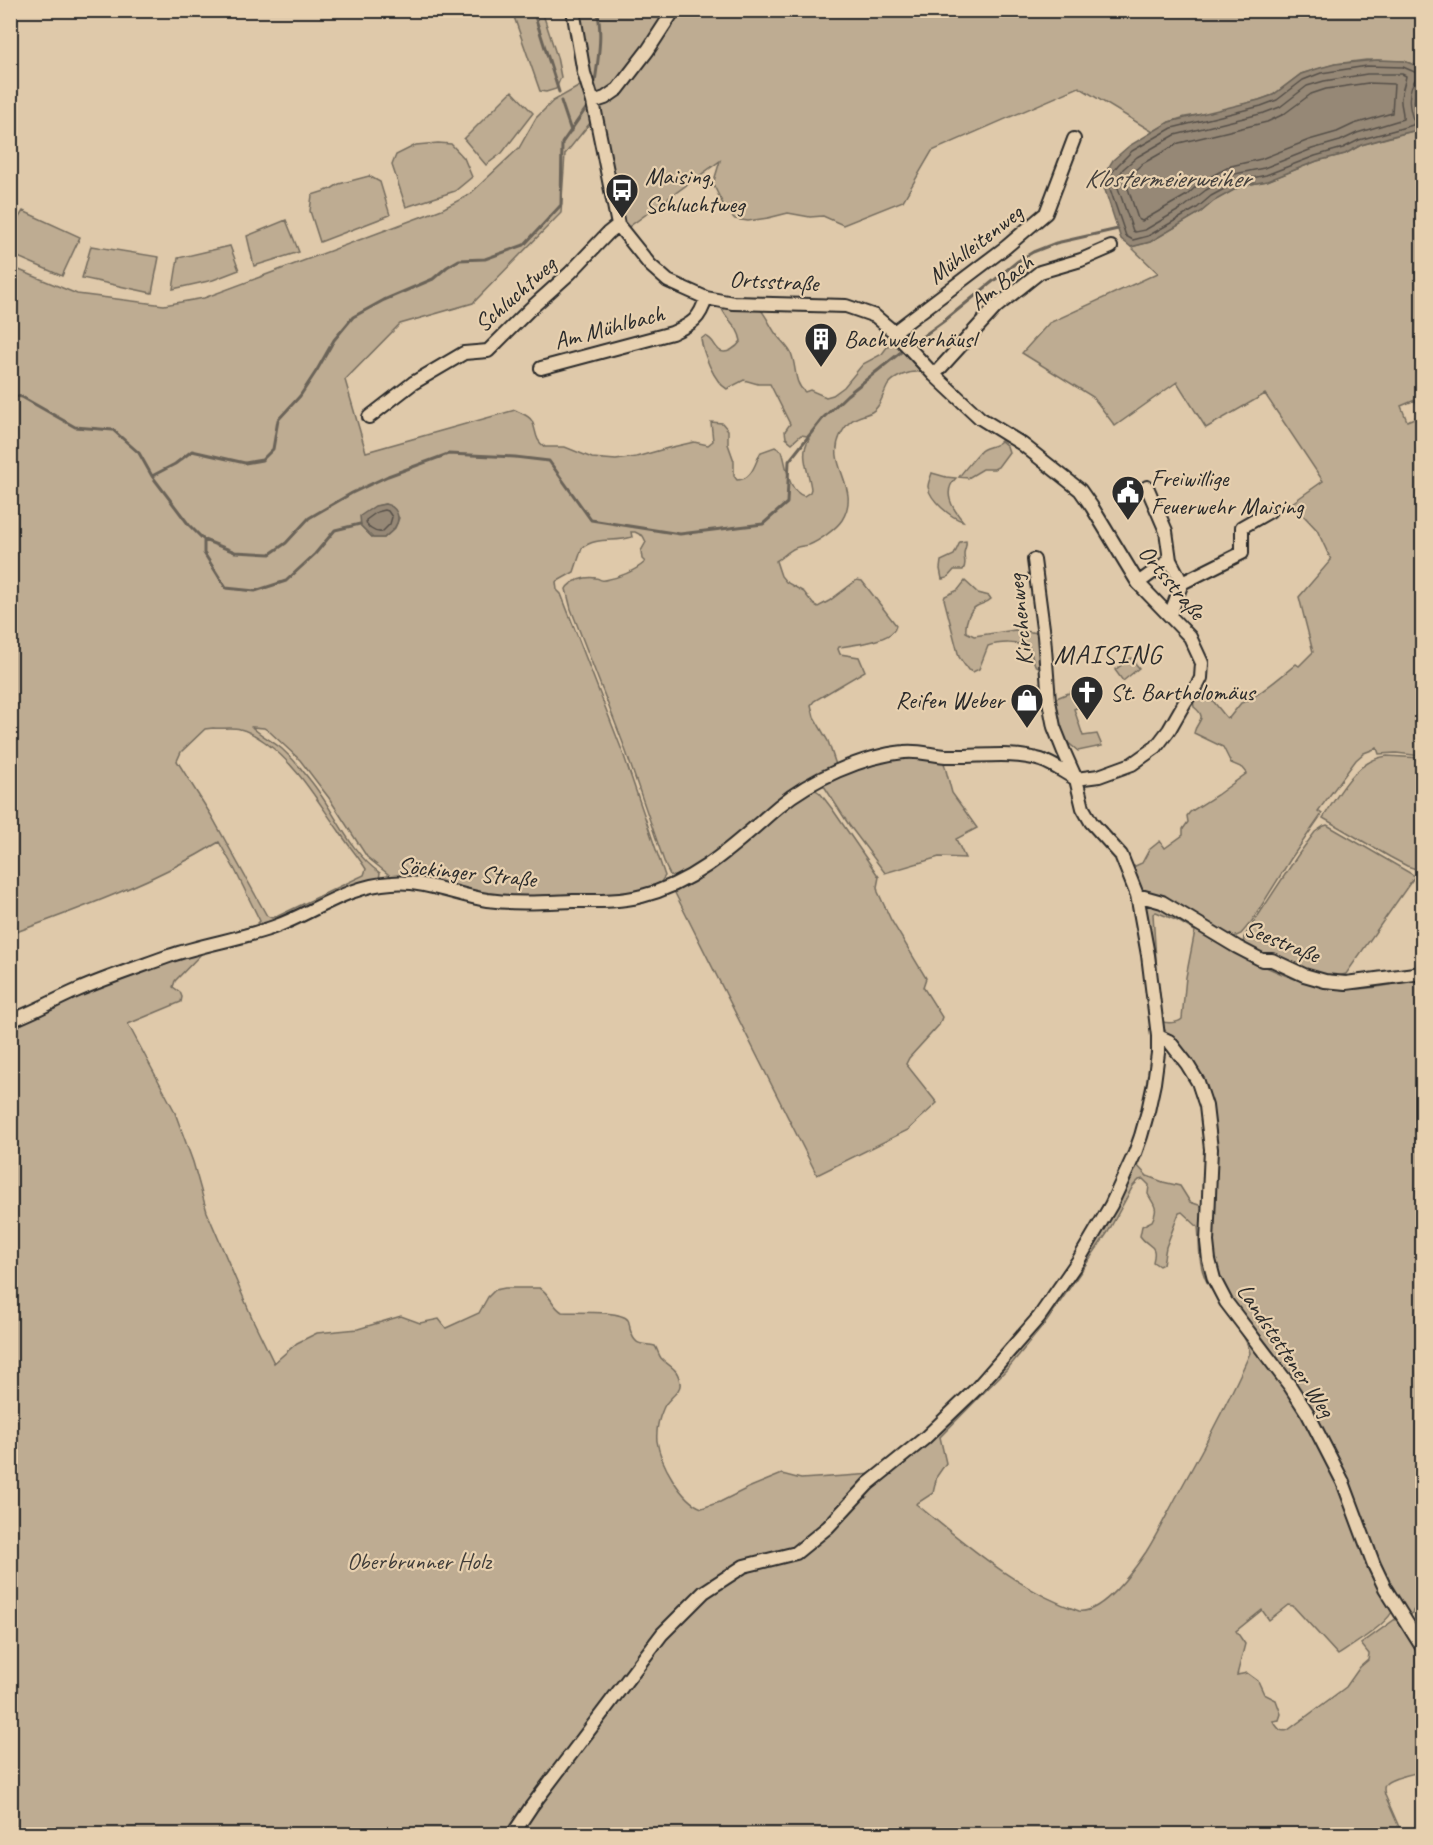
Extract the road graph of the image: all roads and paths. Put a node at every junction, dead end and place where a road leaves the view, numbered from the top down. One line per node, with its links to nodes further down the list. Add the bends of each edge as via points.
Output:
1 (573, 10): 3 (street)
2 (675, 10): 3 (street, via 618,89)
3 (593, 102): 5 (street)
4 (1074, 139): 8 (street, Mühlleitenweg, via 1046,213)
5 (618, 225): 7 (street, Ortsstraße, via 650,266 668,280); 11 (street, Schluchtweg, via 488,351 464,353 413,383)
6 (1111, 247): 10 (street, Am Bach, via 1040,272 996,307)
7 (706, 298): 8 (street, Ortsstraße, via 733,303 846,306 875,316); 9 (street, Am Mühlbach, via 702,311 690,325 672,333)
8 (897, 336): 10 (street, Ortsstraße)
9 (542, 368)
10 (934, 375): 16 (street, Ortsstraße, via 980,417 1080,490)
11 (369, 417)
12 (1147, 488): 15 (street, via 1166,531)
13 (1270, 511): 17 (street, via 1242,527 1242,553)
14 (1034, 560): 19 (street, Kirchenweg, via 1049,701 1054,726)
15 (1170, 560): 16 (street); 17 (street)
16 (1138, 583): 18 (street, Ortsstraße)
17 (1182, 583): 18 (street)
18 (1170, 615): 19 (street, Ortsstraße, via 1190,637 1200,656 1203,667 1198,684 1156,747 1123,768)
19 (1077, 778): 20 (street, via 1083,808 1121,855); 22 (street, Söckinger Straße, via 1041,760 1012,756 942,756 930,752 886,756 816,780 781,804 712,863 660,891 617,900 537,902 486,899 406,883 366,887 271,928 181,952 111,977)
20 (1137, 895): 21 (street, Seestraße, via 1156,899 1262,960 1272,960 1325,981 1346,983); 23 (street)
21 (1422, 973)
22 (10, 1021)
23 (1158, 1036): 24 (street, Landstettener Weg, via 1169,1041 1187,1064 1206,1106 1211,1149 1207,1242 1214,1279 1226,1302 1308,1414 1342,1482 1385,1588); 25 (street, via 1154,1083 1135,1154 1096,1233 1039,1317 976,1389 925,1438 868,1484 828,1527 796,1553 744,1566 696,1600 662,1634)
24 (1422, 1647)
25 (513, 1834)

